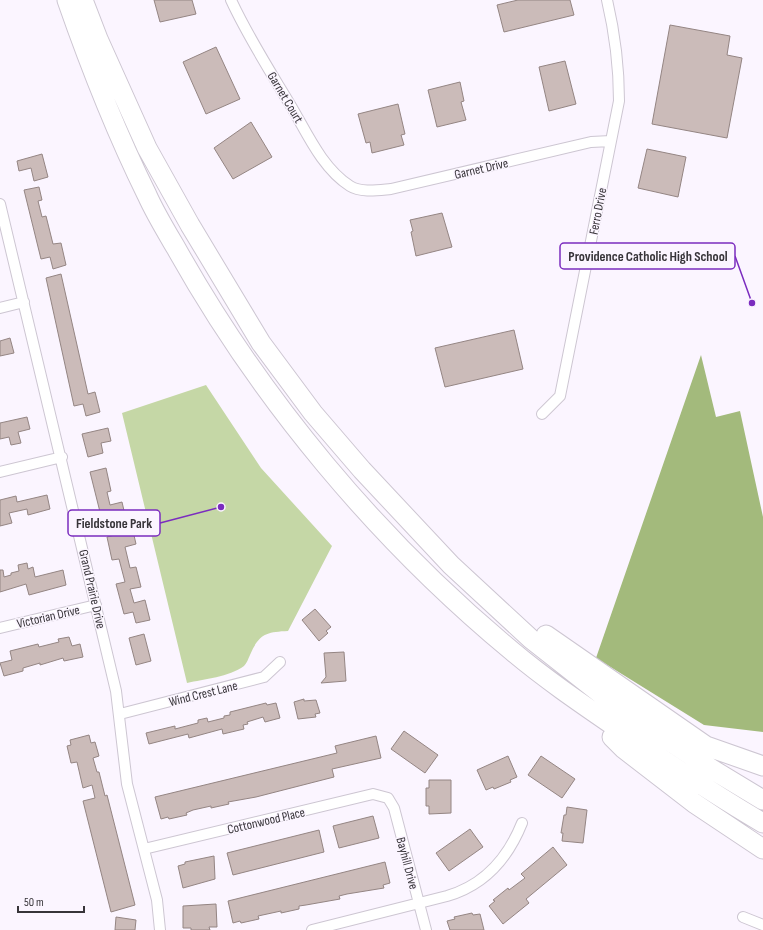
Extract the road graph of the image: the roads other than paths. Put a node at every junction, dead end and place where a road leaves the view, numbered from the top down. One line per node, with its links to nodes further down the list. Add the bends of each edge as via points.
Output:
1 (67, 0): 17 (highway, via 108,109 147,196 204,298 250,365 297,428 391,539 457,604 512,652)
2 (83, 0): 13 (highway, via 147,148 261,343 313,413)
3 (231, 0): 6 (street, Garnet Court, via 242,24 316,148 330,169)
4 (607, 0): 5 (street, Ferro Drive, via 616,36 619,68 619,101)
5 (611, 141): 6 (street, Garnet Drive, via 591,142 391,189 371,191); 10 (street, Ferro Drive, via 560,396)
6 (351, 187)
7 (0, 204): 8 (street, Grand Prairie Drive)
8 (24, 302): 9 (street); 11 (street, Grand Prairie Drive)
9 (0, 308)
10 (542, 414)
11 (62, 457): 12 (street); 14 (street, Grand Prairie Drive)
12 (0, 472)
13 (415, 526): 19 (highway, via 556,643 706,746); 21 (highway, via 451,564 531,639 615,705)
14 (96, 605): 15 (street, Victorian Drive); 18 (street, Grand Prairie Drive)
15 (0, 628)
16 (280, 662): 18 (street, Wind Crest Lane, via 264,677)
17 (569, 695): 23 (highway, via 698,784); 25 (highway, via 624,749 694,803)
18 (120, 714): 24 (street, Grand Prairie Drive, via 125,770)
19 (763, 766)
20 (388, 798): 24 (street, Cottonwood Place, via 373,794); 26 (street, Bayhill Drive, via 394,808)
21 (763, 800)
22 (522, 823): 26 (street, via 504,858 480,881 456,894)
23 (763, 823)
24 (144, 848): 29 (street, Grand Prairie Drive, via 157,900)
25 (763, 848)
26 (419, 903): 30 (street); 31 (street, Bayhill Drive)
27 (743, 917): 28 (street)
28 (763, 925)
29 (160, 930)
30 (312, 930)
31 (426, 930)

